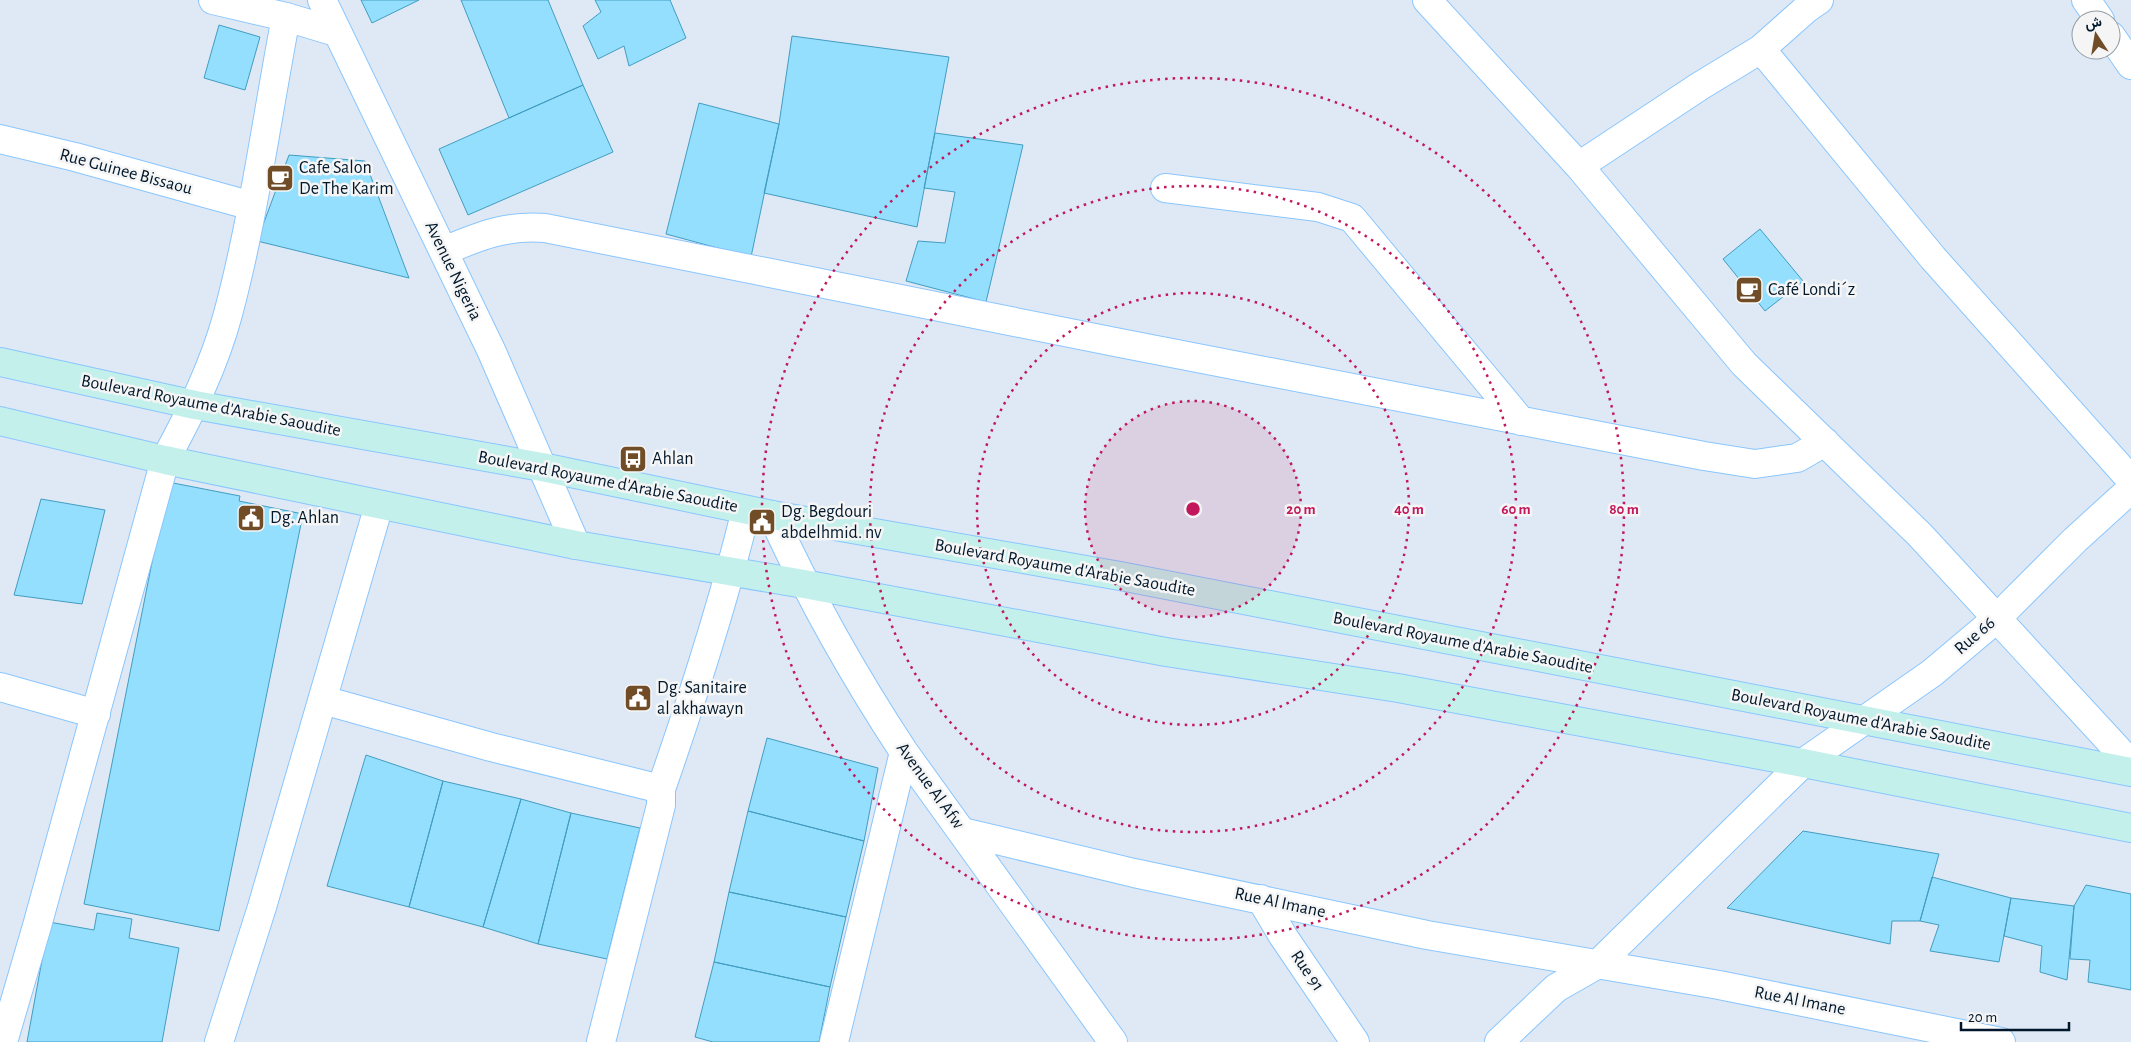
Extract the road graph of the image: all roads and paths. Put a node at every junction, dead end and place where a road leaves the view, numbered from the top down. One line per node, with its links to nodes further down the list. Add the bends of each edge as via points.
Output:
1 (213, 0): 5 (street)
2 (322, 0): 6 (street, Avenue Nigeria)
3 (1427, 0): 11 (street)
4 (1819, 0): 7 (street)
5 (286, 17): 6 (street); 13 (street)
6 (336, 32): 14 (street, Avenue Nigeria)
7 (1761, 49): 11 (street); 22 (street, via 1933,258)
8 (2121, 50): 9 (street)
9 (2131, 65)
10 (0, 140): 13 (street, Rue Guinee Bissaou, via 75,157)
11 (1579, 166): 19 (street, via 1744,364)
12 (1165, 188): 18 (street, via 1318,207 1352,218)
13 (252, 206): 16 (street, via 228,315)
14 (444, 250): 18 (street, via 483,234 510,228 528,226 569,231); 21 (street, Avenue Nigeria)
15 (0, 362): 16 (main road, Boulevard Royaume d'Arabie Saoudite)
16 (195, 406): 20 (street); 21 (main road, Boulevard Royaume d'Arabie Saoudite)
17 (0, 421): 20 (main road)
18 (1521, 421): 19 (street, via 1755,464 1797,458)
19 (1825, 442): 29 (street, via 1920,535)
20 (165, 460): 24 (main road); 32 (street)
21 (542, 467): 25 (main road, Boulevard Royaume d'Arabie Saoudite); 26 (street, Avenue Nigeria)
22 (2131, 480)
23 (2131, 489): 29 (street, Rue 66)
24 (379, 505): 26 (main road); 31 (street)
25 (759, 512): 27 (street); 28 (street, Avenue Al Afw); 33 (main road, Boulevard Royaume d'Arabie Saoudite, via 1129,578)
26 (576, 545): 27 (main road)
27 (731, 572): 28 (main road); 38 (street)
28 (804, 584): 34 (street, Avenue Al Afw, via 836,643); 35 (main road, via 1156,650 1398,688)
29 (1996, 619): 33 (street, Rue 66, via 1932,674); 36 (street)
30 (0, 688): 32 (street)
31 (323, 700): 38 (street); 45 (street)
32 (96, 714): 44 (street)
33 (1864, 721): 35 (street, Rue 66); 37 (main road, Boulevard Royaume d'Arabie Saoudite)
34 (904, 752): 40 (street, Avenue Al Afw); 47 (street)
35 (1803, 763): 39 (main road); 42 (street)
36 (2131, 764)
37 (2131, 772)
38 (661, 790): 46 (street, via 661,805)
39 (2131, 828)
40 (963, 832): 41 (street, Rue Al Imane); 48 (street, Avenue Al Afw)
41 (1261, 899): 42 (street, Rue Al Imane, via 1427,935); 49 (street, Rue 91)
42 (1598, 964): 43 (street, Rue Al Imane, via 1719,985); 50 (street, via 1556,988)
43 (1925, 1034): 51 (street, Rue Al Imane)
44 (3, 1042)
45 (219, 1042)
46 (600, 1042)
47 (834, 1042)
48 (1113, 1042)
49 (1356, 1042)
50 (1499, 1042)
51 (2001, 1042)

